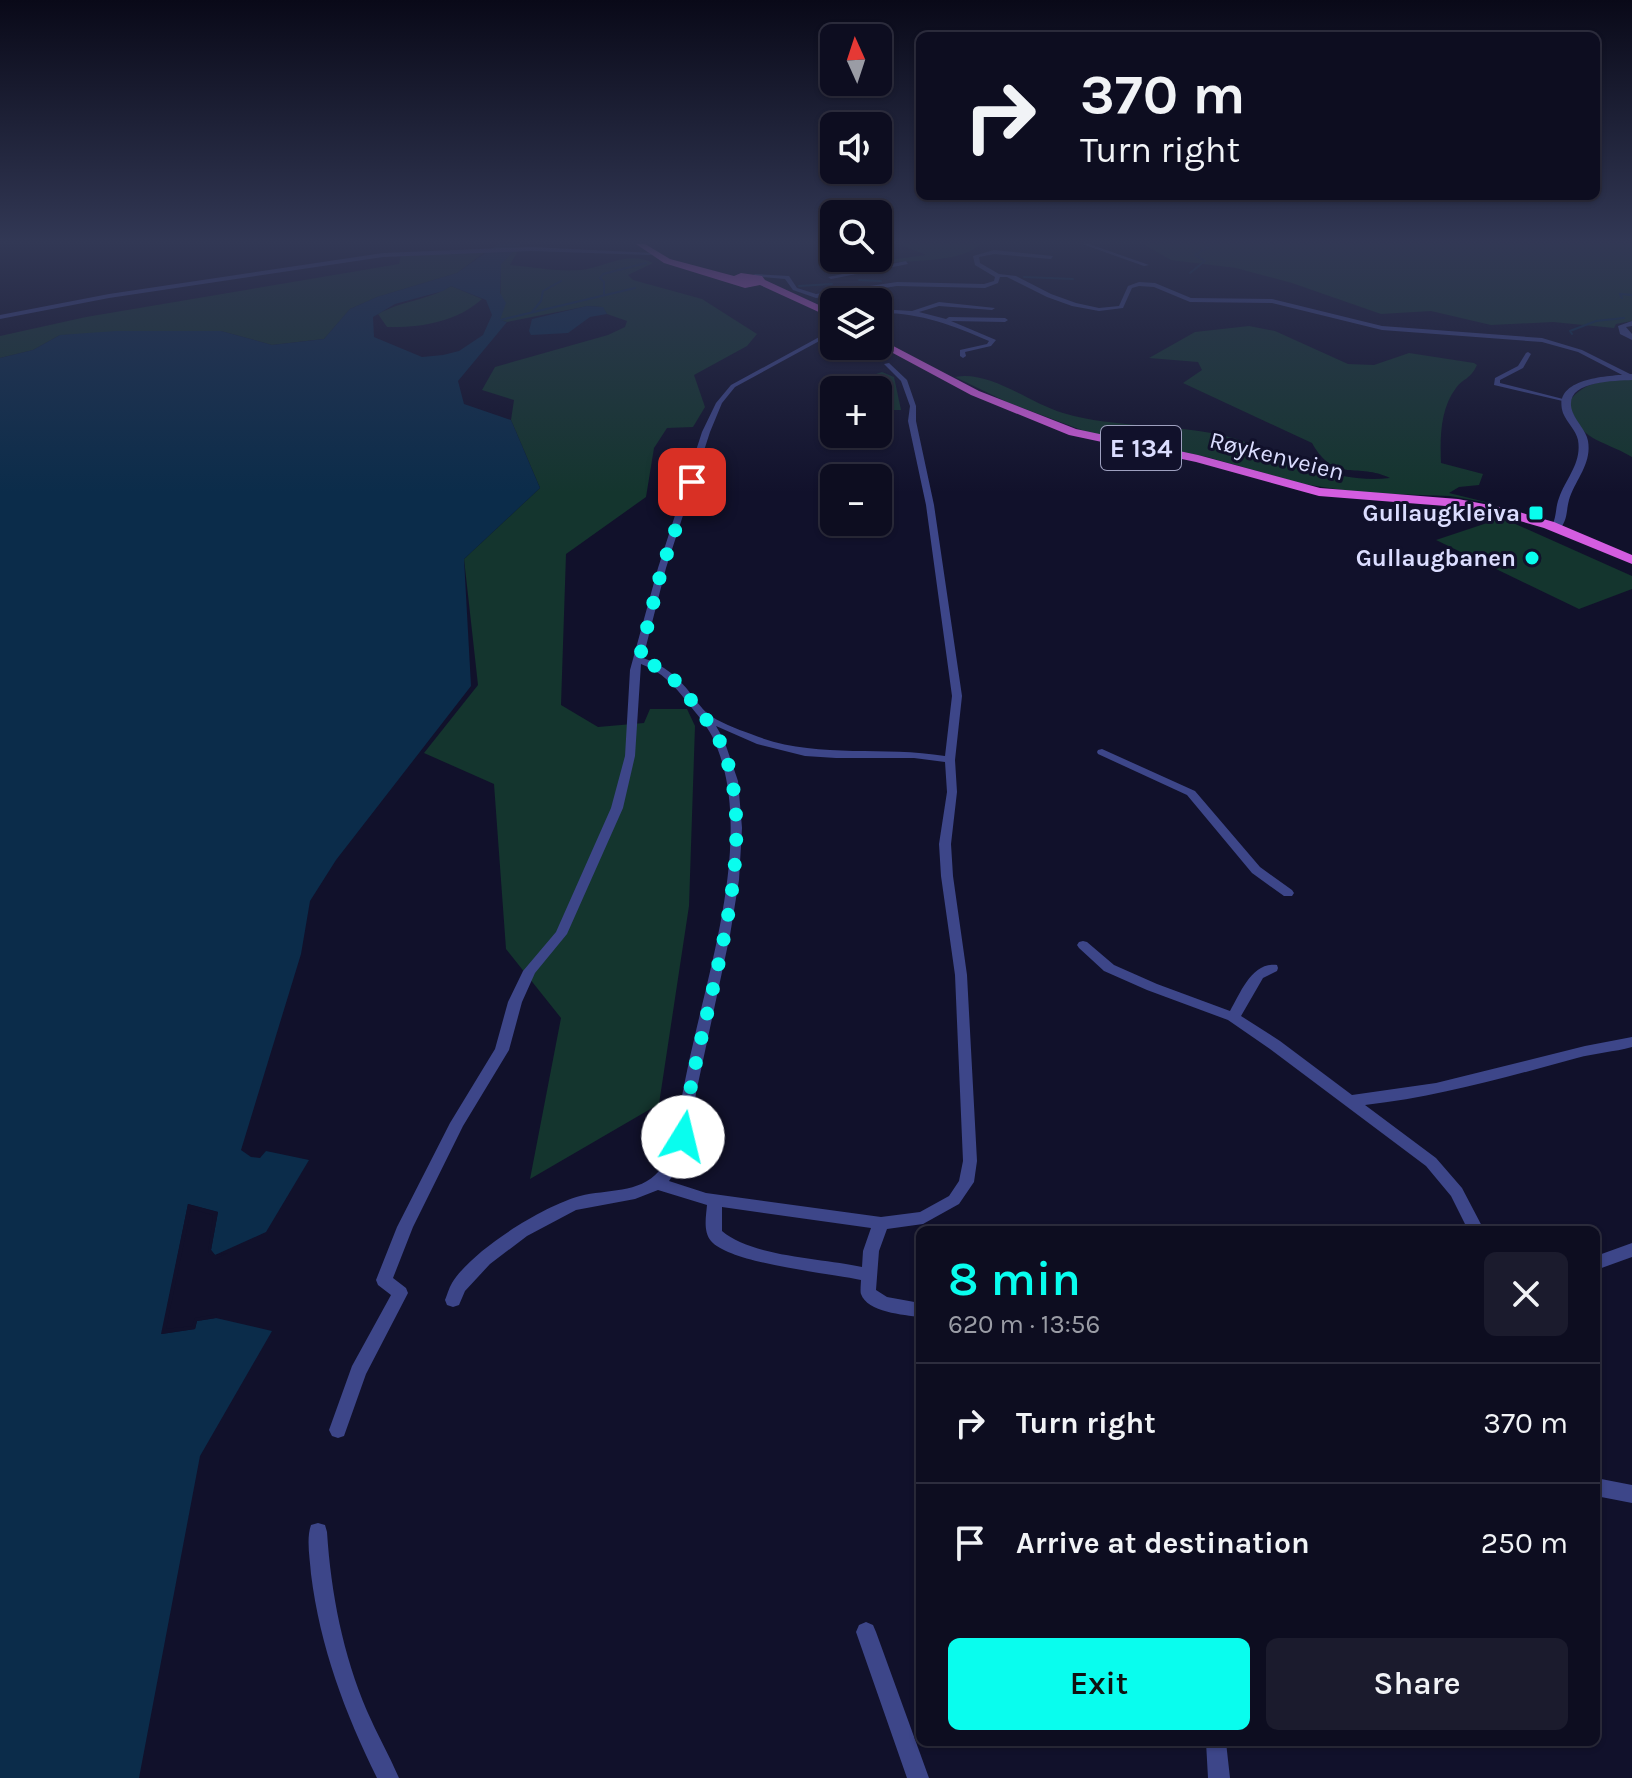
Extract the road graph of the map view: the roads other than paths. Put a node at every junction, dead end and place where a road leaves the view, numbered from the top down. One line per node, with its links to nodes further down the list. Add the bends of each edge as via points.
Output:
1 (962, 327): 6 (street, via 993,340 962,351)
2 (1378, 327): 8 (street, via 1534,338 1580,351)
3 (820, 339): 12 (street, via 733,386 719,403 662,568)
4 (892, 348): 10 (highway, Røykenveien / E 134, via 984,397 1088,436 1319,492 1472,505)
5 (1528, 354): 9 (street, via 1521,367 1496,384)
6 (963, 356)
7 (887, 364): 24 (street, via 904,380 913,406 957,696 945,844 961,975 970,1161 966,1182 954,1200 923,1218)
8 (1631, 377): 9 (street, via 1587,382)
9 (1565, 401): 10 (street, via 1583,449)
10 (1556, 527): 11 (highway, Røykenveien / E 134)
11 (1632, 560)
12 (639, 660): 13 (street, via 667,672); 31 (street, via 628,769 617,808 561,934 529,971 502,1050 457,1123 405,1227 384,1280 400,1293 358,1372)
13 (705, 716): 15 (street, via 746,739 787,749); 22 (street, via 732,783 734,865 683,1137 673,1165)
14 (1102, 752): 16 (street, via 1191,793 1256,870)
15 (944, 759)
16 (1288, 893)
17 (1083, 945): 19 (street, via 1109,968)
18 (1272, 968): 19 (street, via 1258,975)
19 (1233, 1017): 21 (street)
20 (1632, 1042): 21 (street, via 1515,1072)
21 (1350, 1101): 25 (street, via 1444,1174)
22 (656, 1183): 23 (street); 29 (street, via 635,1194 570,1205 531,1226 469,1273 454,1289)
23 (715, 1201): 24 (street); 28 (street, via 713,1228 722,1242 764,1256)
24 (881, 1223): 28 (street)
25 (1474, 1226)
26 (1632, 1250): 27 (street)
27 (1600, 1262)
28 (867, 1275): 30 (street, via 873,1299)
29 (453, 1300)
30 (916, 1309)
31 (338, 1430)
32 (1600, 1488): 33 (street)
33 (1632, 1494)
34 (318, 1532): 37 (street, via 319,1580 333,1648)
35 (866, 1632): 38 (street)
36 (1216, 1746): 39 (street)
37 (388, 1778)
38 (918, 1778)
39 (1219, 1778)

